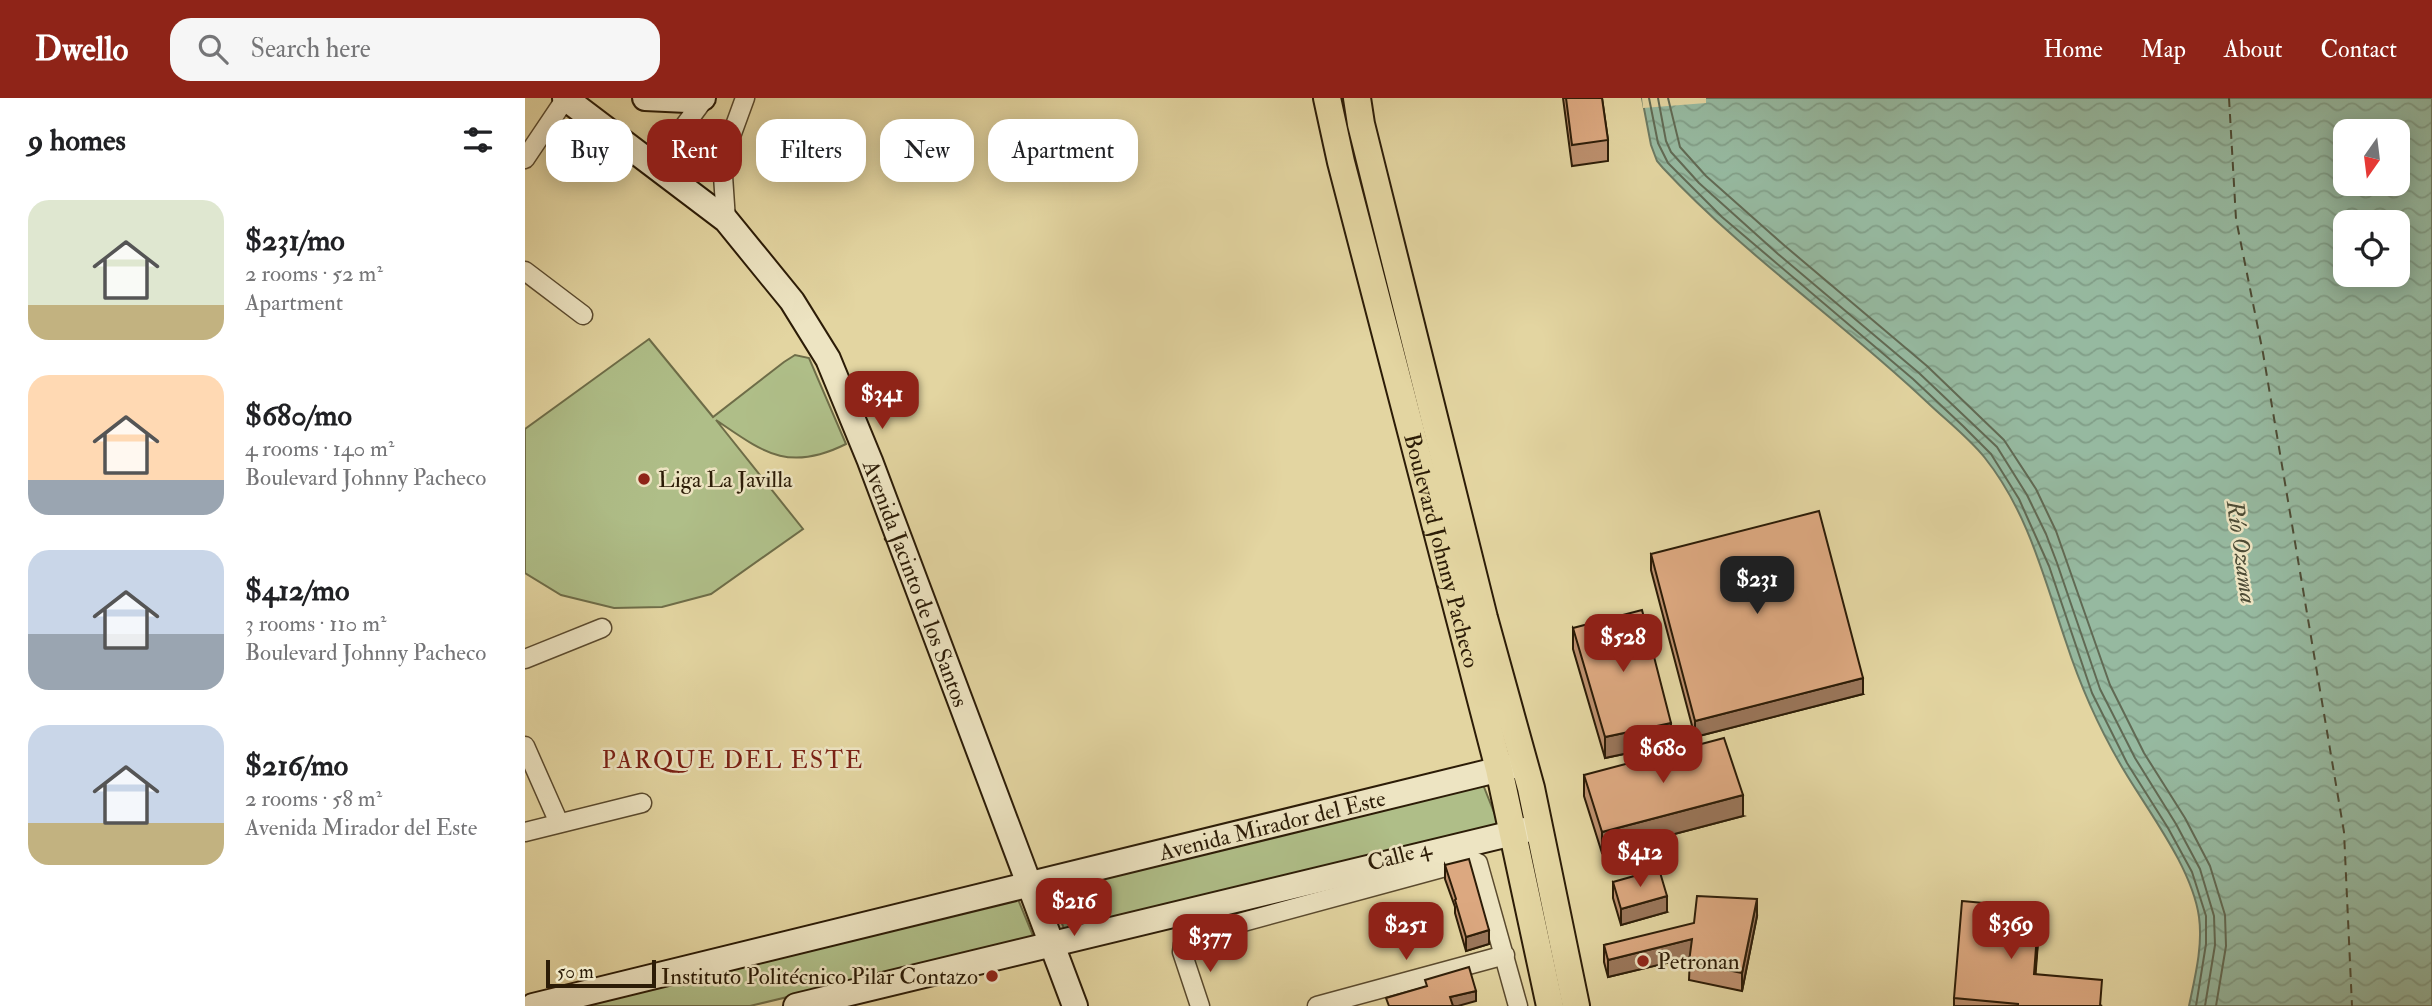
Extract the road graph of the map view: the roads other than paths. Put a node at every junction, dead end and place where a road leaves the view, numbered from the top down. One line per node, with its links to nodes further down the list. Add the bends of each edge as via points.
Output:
1 (566, 98): 8 (street); 9 (street, Avenida Jacinto de los Santos)
2 (645, 98): 3 (street)
3 (704, 98): 7 (street)
4 (744, 98): 11 (street, via 722,161)
5 (1327, 98): 17 (main road, Boulevard Johnny Pacheco, via 1341,162)
6 (1357, 98): 17 (main road, Boulevard Johnny Pacheco, via 1484,618)
7 (689, 119)
8 (525, 159)
9 (647, 160)
10 (676, 182): 11 (street, Avenida Jacinto de los Santos)
11 (726, 220): 22 (street, Avenida Jacinto de los Santos, via 792,300 828,359)
12 (525, 271): 13 (street)
13 (583, 315)
14 (602, 628): 15 (street)
15 (525, 659)
16 (525, 747): 19 (street)
17 (1512, 766): 20 (main road, Boulevard Johnny Pacheco); 22 (street, Avenida Mirador del Este)
18 (642, 803): 19 (street)
19 (559, 823): 21 (street)
20 (1526, 830): 23 (street); 31 (main road, Boulevard Johnny Pacheco); 32 (main road, Boulevard Johnny Pacheco)
21 (525, 832)
22 (1030, 885): 23 (street, Avenida Jacinto de los Santos); 25 (street, Avenida Mirador del Este)
23 (1051, 943): 26 (street); 27 (street, Avenida Jacinto de los Santos)
24 (1505, 955): 28 (street, Calle 4, via 1478,863 1471,860 1188,937 1182,952); 29 (street); 30 (street, Calle 4)
25 (533, 1006)
26 (796, 1006)
27 (1075, 1006)
28 (1200, 1006)
29 (1317, 1006)
30 (1518, 1006)
31 (1550, 1006)
32 (1576, 1006)

